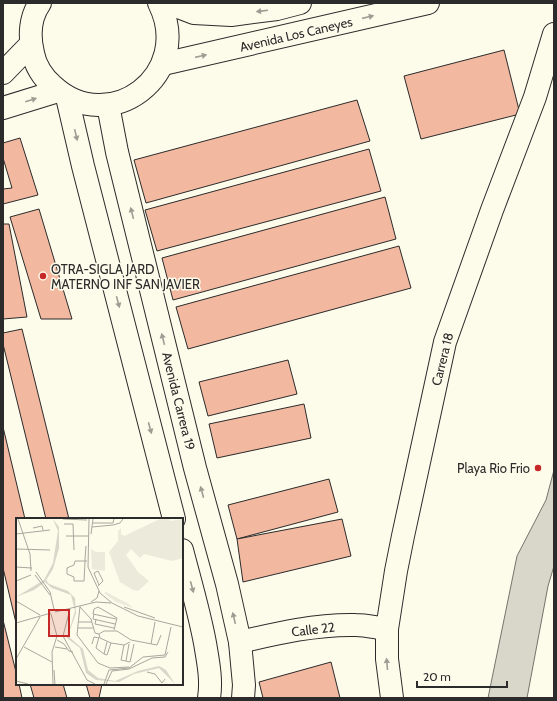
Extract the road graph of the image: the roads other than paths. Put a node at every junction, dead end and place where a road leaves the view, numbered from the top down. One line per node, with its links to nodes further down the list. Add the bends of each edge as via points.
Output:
1 (159, 3): 8 (street, via 165,14 168,31 168,48)
2 (168, 3): 3 (street, one-way to 2, via 231,15 194,13)
3 (300, 3)
4 (428, 3): 8 (street, Avenida Los Caneyes, one-way to 4)
5 (39, 4): 7 (street, via 33,18)
6 (554, 34): 15 (street, Carrera 18, via 536,97 445,342 402,543)
7 (31, 44): 9 (street); 10 (street, via 40,70 48,82)
8 (163, 64): 11 (street, via 149,84 137,93)
9 (3, 73)
10 (63, 94): 11 (street, via 87,104); 12 (street, one-way to 10); 13 (street, one-way to 13)
11 (108, 105): 16 (street, Avenida Carrera 19, one-way to 11, via 116,152)
12 (3, 108)
13 (174, 518)
14 (183, 554): 17 (street, one-way to 17, via 208,660)
15 (387, 629): 16 (street, Calle 22, via 332,625); 19 (street, Carrera 18, one-way to 15, via 386,659)
16 (240, 642): 18 (street, Avenida Carrera 19)
17 (209, 698)
18 (243, 698)
19 (392, 698)

